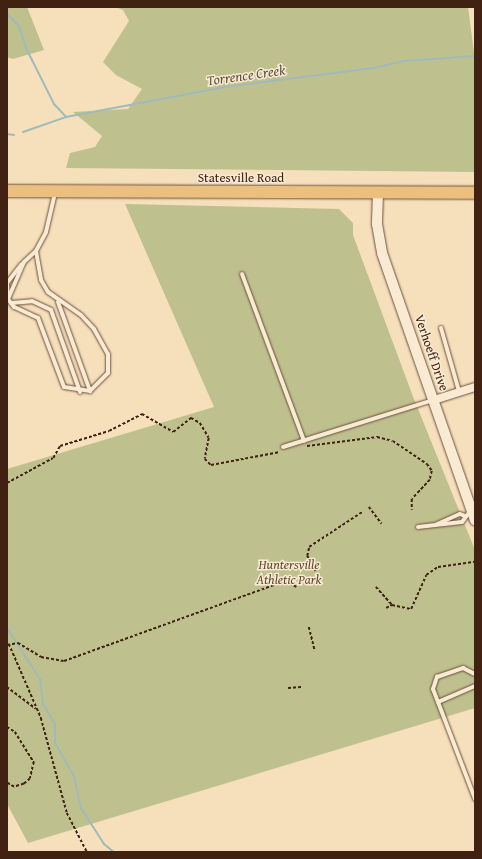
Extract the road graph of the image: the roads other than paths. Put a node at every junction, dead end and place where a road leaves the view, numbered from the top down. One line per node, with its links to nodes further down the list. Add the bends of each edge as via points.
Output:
1 (7, 191): 2 (main road, Statesville Road)
2 (56, 191): 3 (main road, Statesville Road); 5 (lane, via 51,216)
3 (378, 193): 4 (main road, Statesville Road); 14 (street, Verhoeff Drive, via 377,224 382,253)
4 (475, 193)
5 (36, 251): 7 (lane, via 41,280); 8 (lane, via 24,262 8,299)
6 (242, 274): 15 (lane)
7 (58, 302): 11 (lane); 11 (lane, via 81,315 108,354 108,373)
8 (11, 303): 13 (lane, via 38,318 64,387); 13 (lane, via 32,301 51,310)
9 (441, 328): 12 (lane)
10 (475, 387): 12 (street)
11 (90, 391): 13 (lane)
12 (459, 391): 14 (street)
13 (80, 392)
14 (434, 400): 15 (lane); 17 (street, Verhoeff Drive)
15 (304, 440): 16 (lane)
16 (283, 449)
17 (468, 513): 18 (street, Verhoeff Drive); 19 (lane, via 460,514); 19 (lane, via 462,522)
18 (475, 520)
19 (435, 526): 20 (lane)
20 (418, 527)
21 (475, 674): 23 (lane, via 463,668 437,677 433,689)
22 (475, 686): 23 (lane)
23 (438, 702): 24 (lane)
24 (475, 799)

